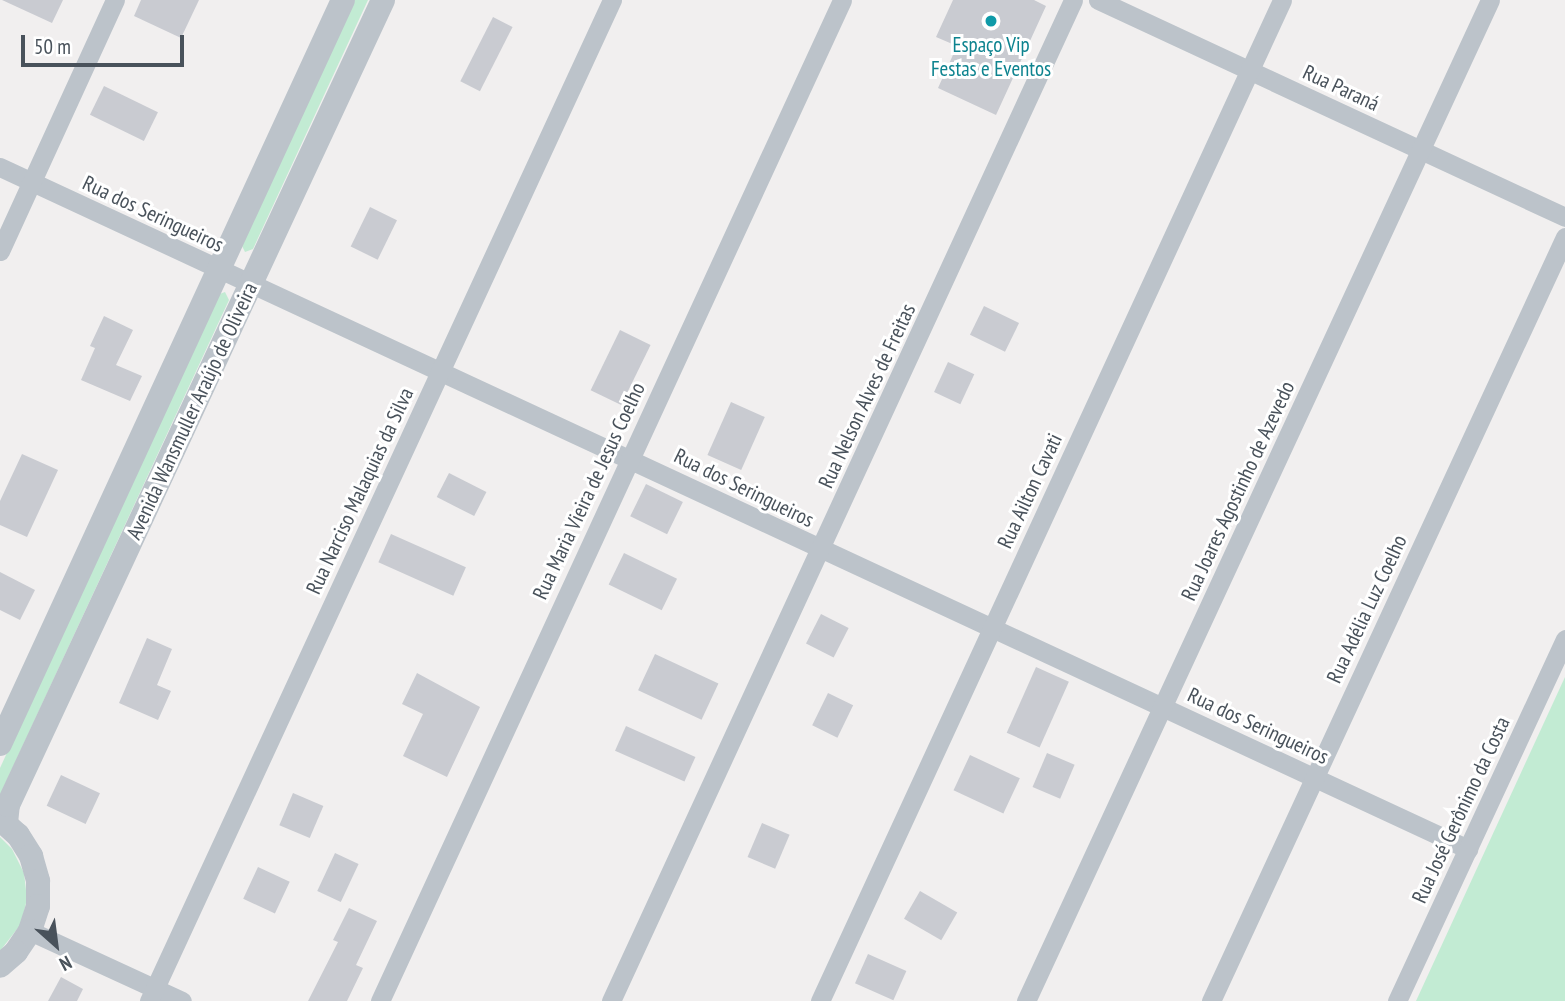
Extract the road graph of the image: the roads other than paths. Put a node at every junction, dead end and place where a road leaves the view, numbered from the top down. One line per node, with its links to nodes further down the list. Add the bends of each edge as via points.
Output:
1 (114, 0): 13 (street)
2 (343, 0): 17 (street, Avenida Wansmuller Araújo de Oliveira)
3 (383, 0): 18 (street, Avenida Wansmuller Araújo de Oliveira)
4 (612, 0): 19 (street, Rua Narciso Malaquias da Silva)
5 (842, 0): 20 (street, Rua Maria Vieira de Jesus Coelho)
6 (1073, 0): 21 (street, Rua Nelson Alves de Freitas)
7 (1098, 0): 10 (street, Rua Paraná)
8 (1282, 0): 10 (street, Rua Ailton Cavati)
9 (1490, 0): 11 (street, Rua Joares Agostinho de Azevedo)
10 (1249, 70): 11 (street, Rua Paraná); 22 (street, Rua Ailton Cavati)
11 (1420, 150): 14 (street, Rua Paraná); 24 (street, Rua Joares Agostinho de Azevedo)
12 (0, 167): 13 (street, Rua dos Seringueiros)
13 (32, 182): 16 (street); 17 (street, Rua dos Seringueiros)
14 (1565, 217)
15 (1565, 237): 26 (street, Rua Adélia Luz Coelho)
16 (0, 251)
17 (218, 270): 18 (street, Rua dos Seringueiros); 25 (street, Avenida Wansmuller Araújo de Oliveira)
18 (251, 285): 19 (street, Rua dos Seringueiros); 27 (street, Avenida Wansmuller Araújo de Oliveira)
19 (440, 372): 20 (street, Rua dos Seringueiros); 31 (street, Rua Narciso Malaquias da Silva)
20 (629, 458): 21 (street, Rua dos Seringueiros); 33 (street, Rua Maria Vieira de Jesus Coelho)
21 (821, 551): 22 (street, Rua dos Seringueiros); 34 (street, Rua Nelson Alves de Freitas)
22 (992, 629): 24 (street, Rua dos Seringueiros); 35 (street, Rua Ailton Cavati)
23 (1565, 639): 28 (street, Rua José Gerônimo da Costa)
24 (1163, 708): 26 (street, Rua dos Seringueiros); 36 (street, Rua Joares Agostinho de Azevedo)
25 (0, 744)
26 (1315, 777): 28 (street, Rua dos Seringueiros); 37 (street, Rua Adélia Luz Coelho)
27 (3, 821): 29 (street, Avenida Wansmuller Araújo de Oliveira, via 31,856 38,881 38,906)
28 (1468, 849): 38 (street, Rua José Gerônimo da Costa)
29 (30, 930): 30 (street, Avenida Wansmuller Araújo de Oliveira); 31 (street)
30 (0, 966)
31 (152, 995): 32 (street)
32 (182, 1001)
33 (380, 1001)
34 (611, 1001)
35 (820, 1001)
36 (1026, 1001)
37 (1211, 1001)
38 (1398, 1001)

